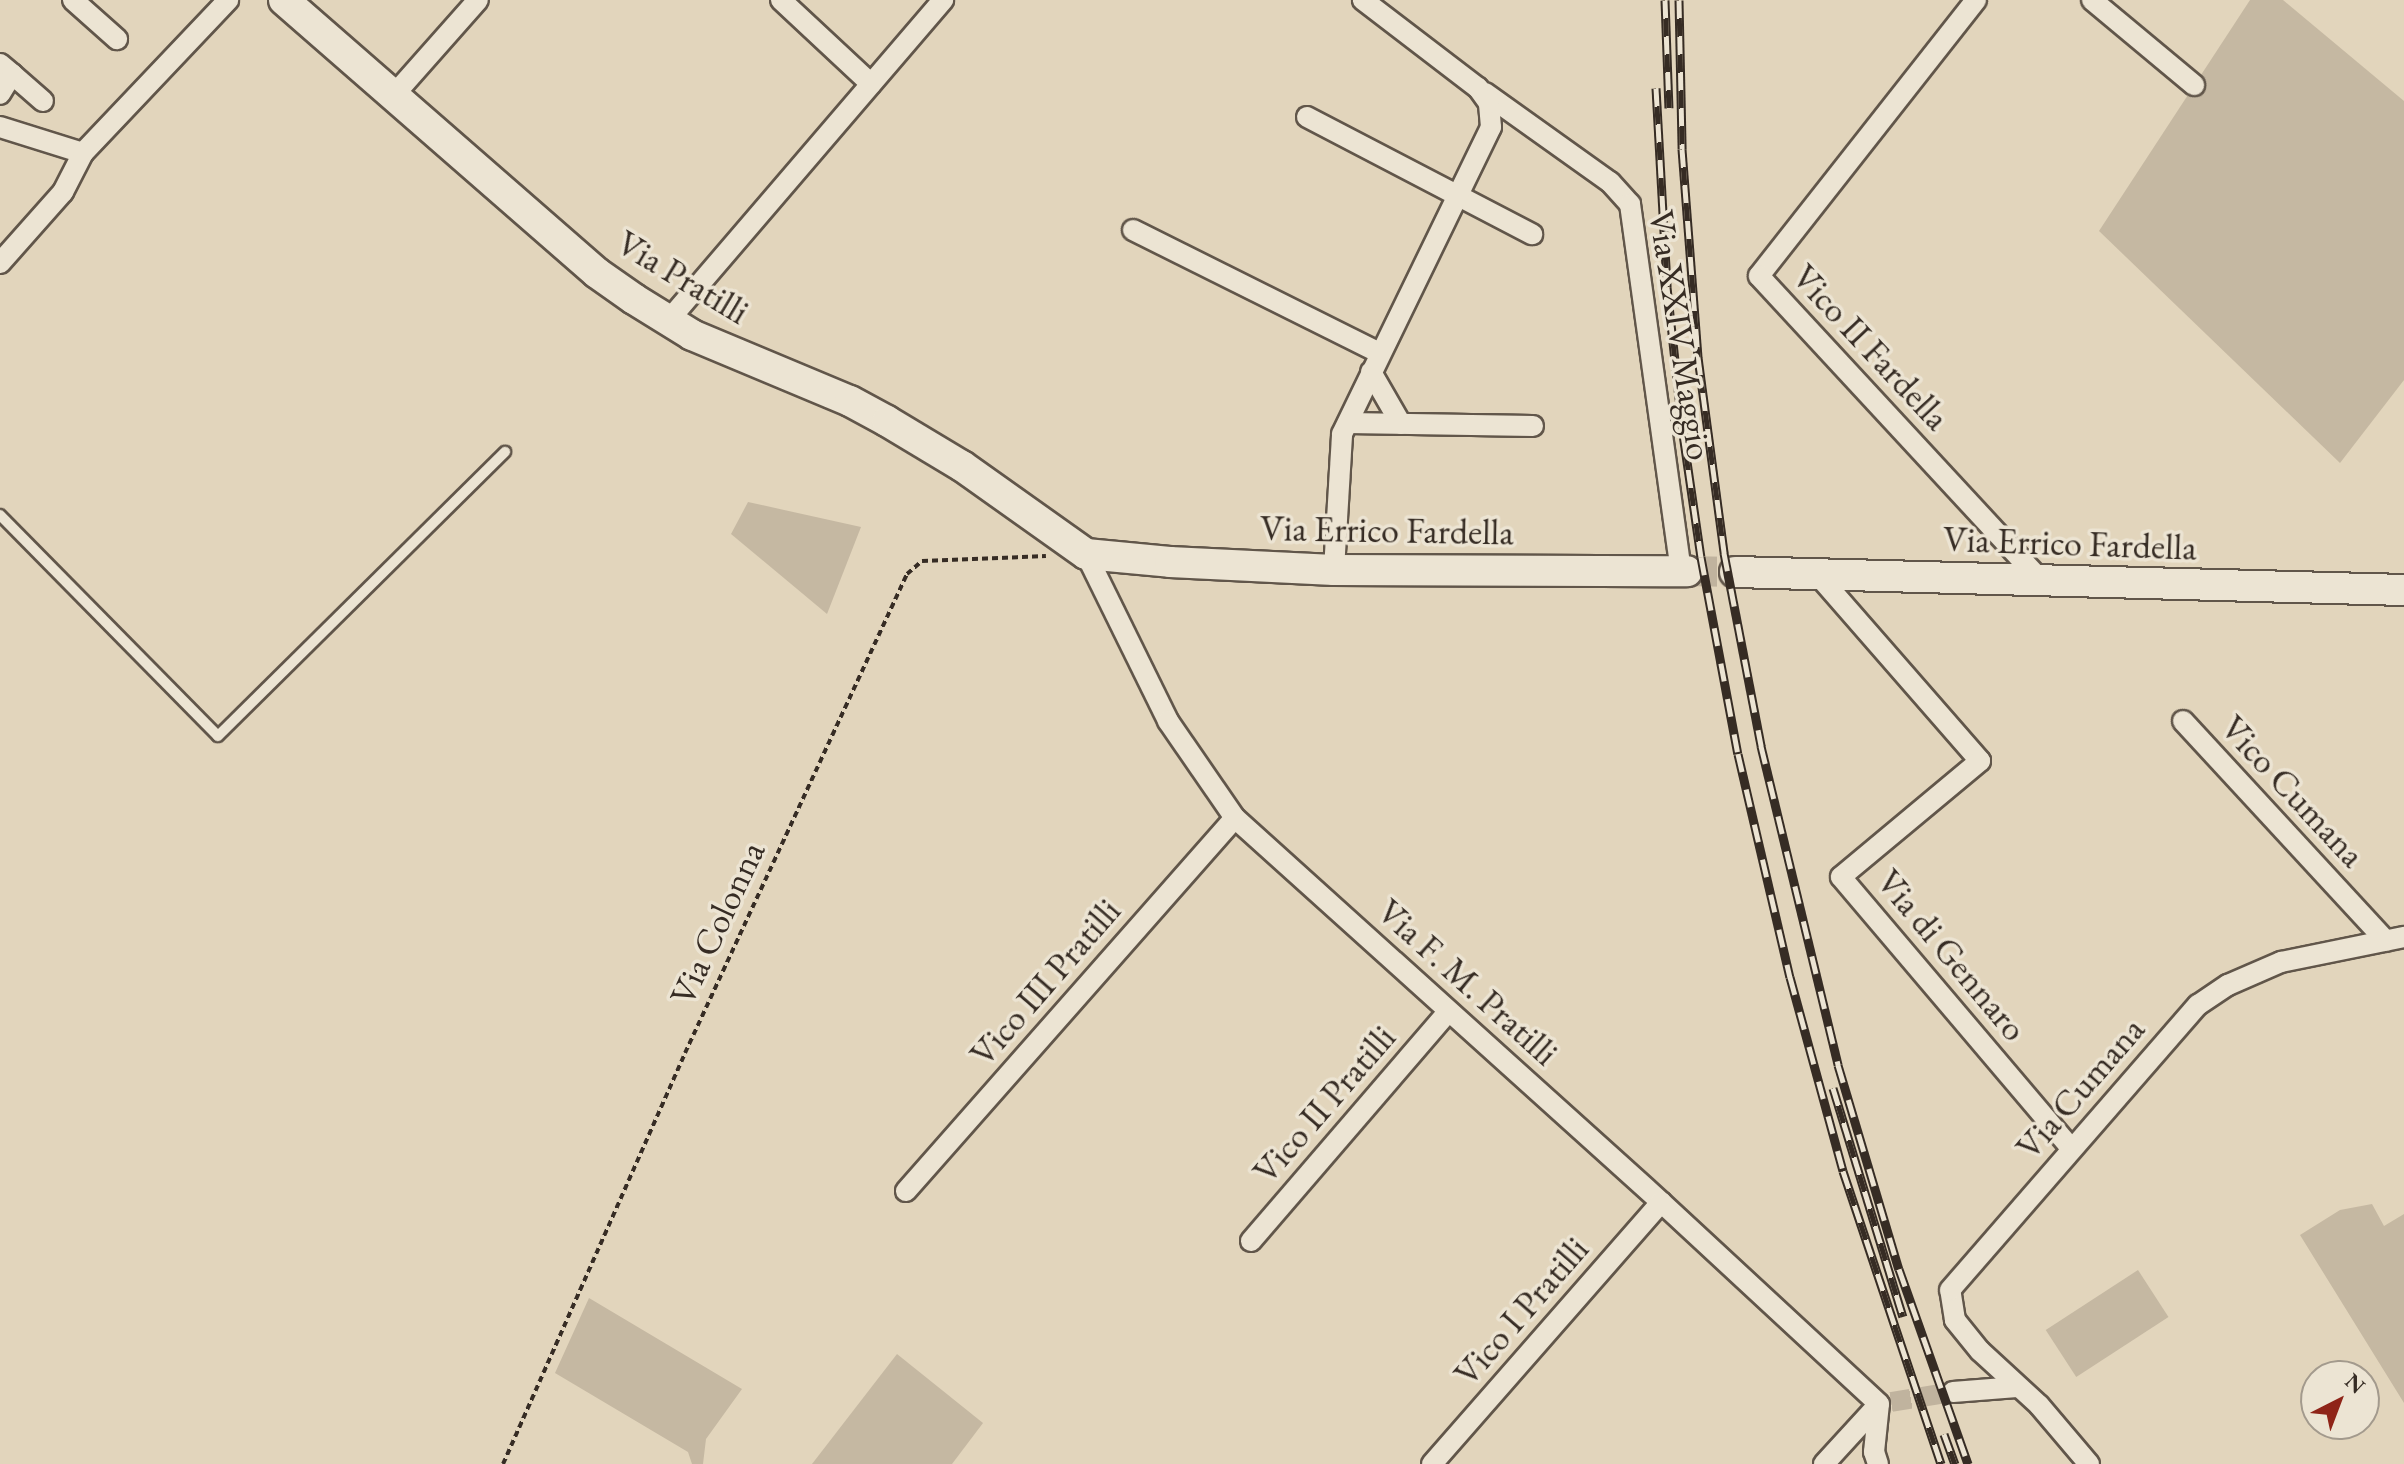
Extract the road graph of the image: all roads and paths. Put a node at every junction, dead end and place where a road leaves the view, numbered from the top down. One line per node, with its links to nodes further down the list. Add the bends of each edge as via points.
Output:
1 (73, 0): 10 (street)
2 (228, 0): 20 (street)
3 (284, 0): 16 (street, Via Pratilli)
4 (478, 0): 16 (street)
5 (781, 0): 12 (street)
6 (943, 0): 12 (street)
7 (1363, 0): 14 (street, Via XXIV Maggio)
8 (1976, 0): 37 (street, Vico II Fardella, via 1759,276)
9 (2092, 0): 13 (street)
10 (117, 39)
11 (6, 69): 15 (street); 17 (street)
12 (871, 84): 25 (street)
13 (2194, 85)
14 (1478, 88): 21 (street, via 1489,103 1491,127); 34 (street, Via XXIV Maggio, via 1610,182 1630,204)
15 (0, 94)
16 (393, 96): 25 (street, Via Pratilli, via 597,273)
17 (43, 101)
18 (1307, 117): 21 (street)
19 (0, 127): 20 (street)
20 (83, 153): 24 (street, via 63,192)
21 (1460, 195): 23 (street); 26 (street)
22 (1133, 230): 26 (street)
23 (1532, 234)
24 (0, 263)
25 (668, 321): 32 (street, Via Pratilli, via 850,401 962,466)
26 (1375, 362): 27 (street); 28 (street)
27 (1348, 423): 28 (street); 33 (street, via 1342,434)
28 (1401, 424): 29 (street)
29 (1533, 426)
30 (505, 452): 31 (lane, via 218,736)
31 (0, 515)
32 (1086, 554): 33 (street, Via Errico Fardella); 40 (street, Via F. M. Pratilli, via 1168,721); 50 (path, Via Colonna, via 922,561 907,574 685,1053)
33 (1334, 570): 34 (street, Via Errico Fardella)
34 (1684, 571)
35 (1735, 572): 36 (street, Via Errico Fardella)
36 (1817, 574): 37 (street, Via Errico Fardella); 43 (street, Via di Gennaro, via 1980,761 1841,877)
37 (2041, 580): 38 (street, Via Errico Fardella)
38 (2404, 590)
39 (2183, 721): 41 (street, Vico Cumana)
40 (1235, 818): 42 (street, Via F. M. Pratilli); 44 (street, Vico III Pratilli)
41 (2395, 939): 43 (street, Via Cumana, via 2281,962 2228,985 2198,1005)
42 (1449, 1011): 45 (street, Via F. M. Pratilli); 46 (street, Vico II Pratilli)
43 (2071, 1148): 47 (street, Via Cumana, via 1950,1290 1955,1320)
44 (906, 1191)
45 (1661, 1202): 49 (street, Via F. M. Pratilli); 51 (street, Vico I Pratilli)
46 (1251, 1241)
47 (2017, 1387): 48 (street); 54 (street, Via Cumana)
48 (1953, 1392)
49 (1885, 1403): 52 (street); 53 (street, via 1874,1452)
50 (503, 1464)
51 (1432, 1464)
52 (1824, 1464)
53 (1878, 1464)
54 (2089, 1464)

